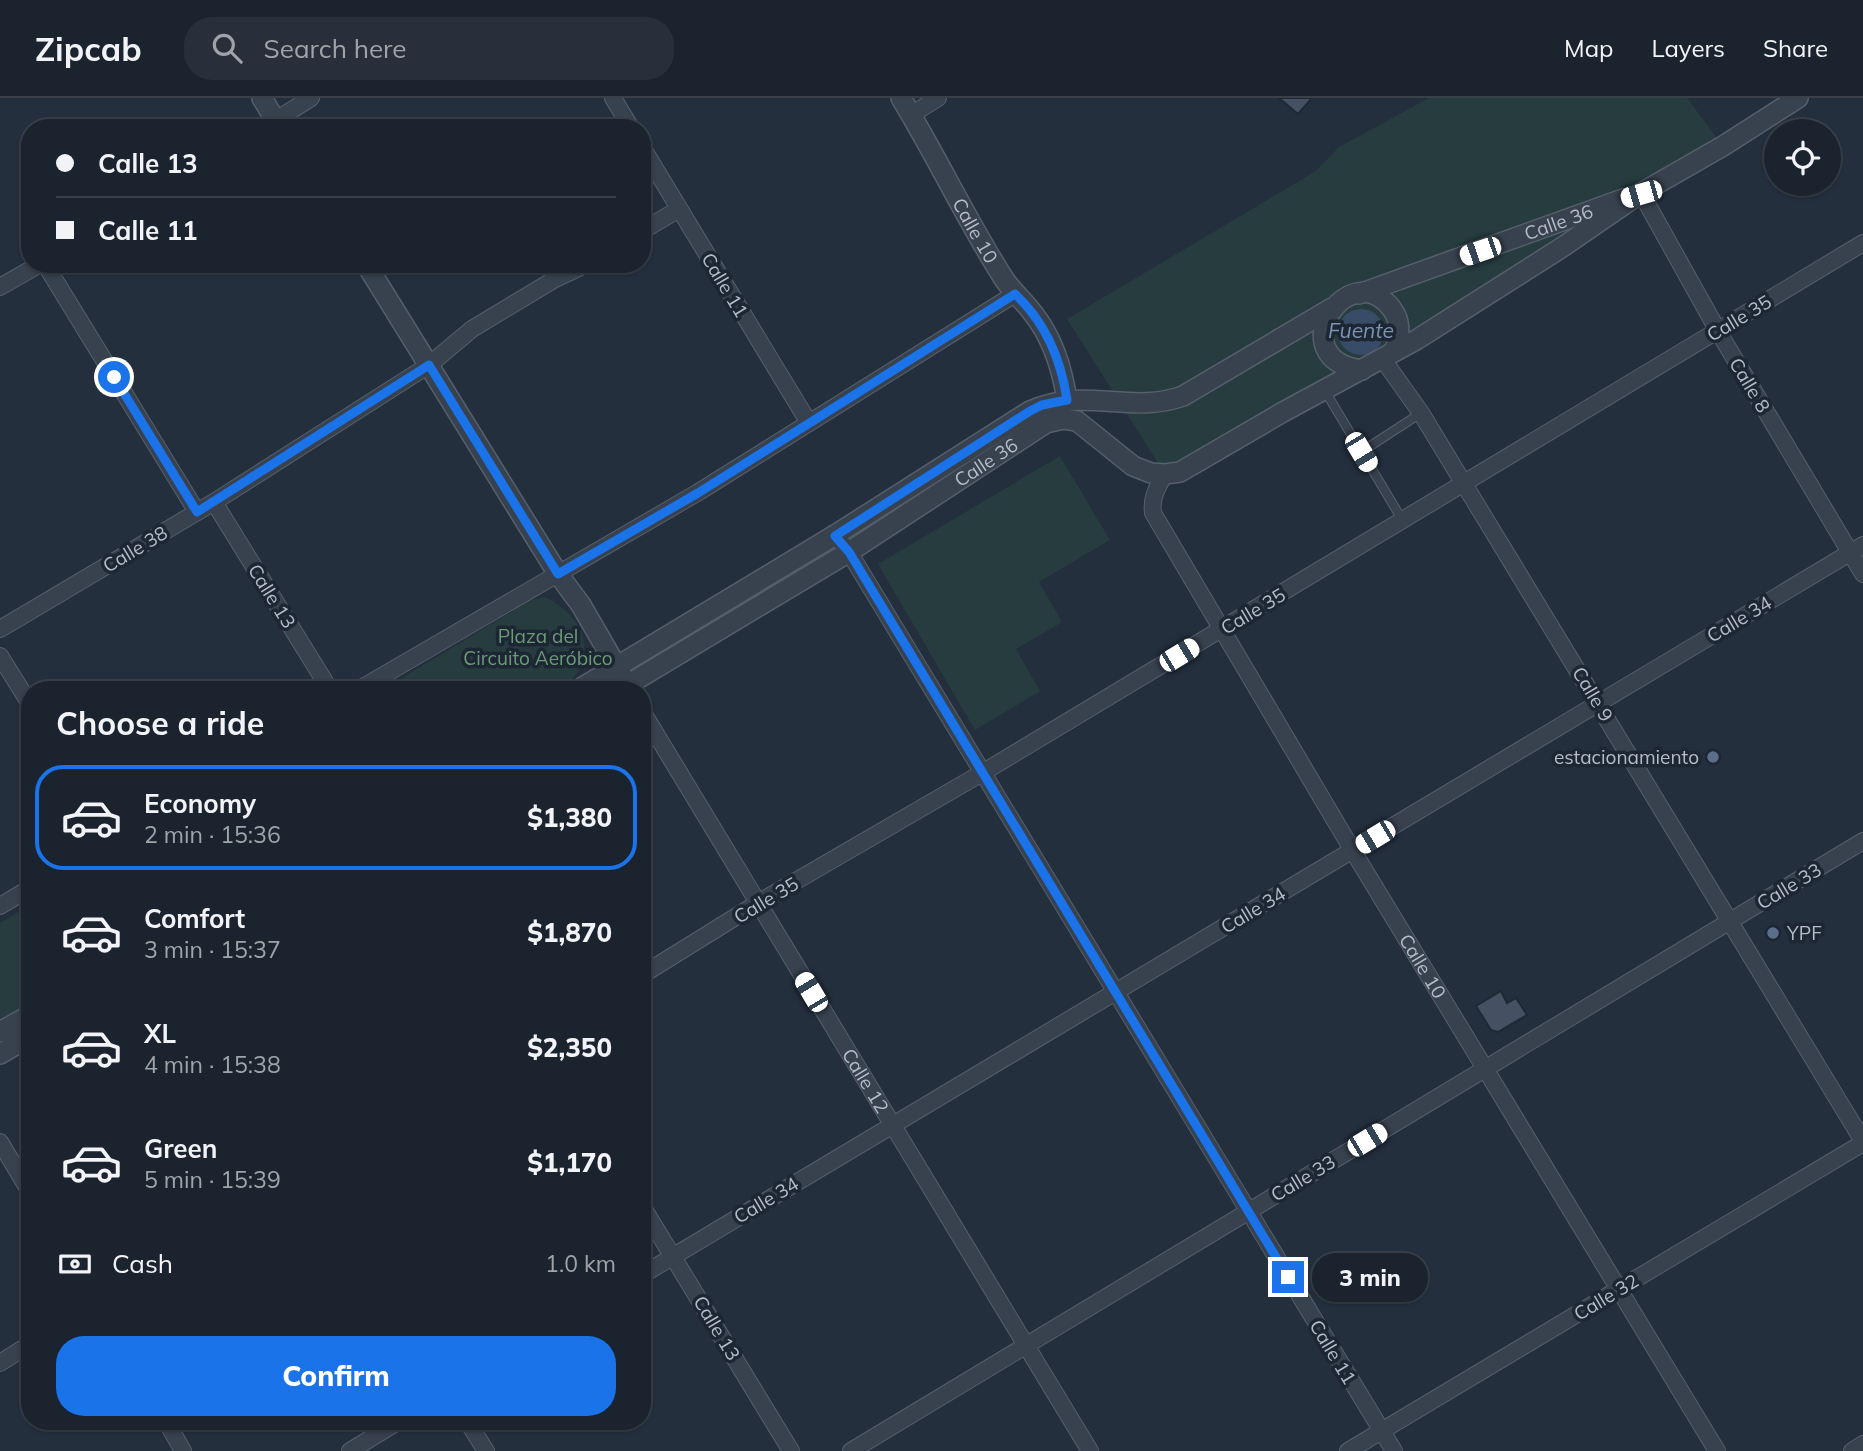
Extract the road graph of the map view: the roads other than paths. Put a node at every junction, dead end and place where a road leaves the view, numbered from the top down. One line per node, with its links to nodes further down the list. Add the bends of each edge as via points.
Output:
1 (262, 98): 7 (street)
2 (311, 98): 8 (street)
3 (613, 98): 9 (street)
4 (938, 98): 6 (street)
5 (1798, 98): 11 (street, Calle 36)
6 (906, 106): 20 (street, Calle 10)
7 (271, 119)
8 (281, 119)
9 (626, 119)
10 (651, 162): 12 (street, Calle 11)
11 (1641, 194): 21 (street, Calle 36); 23 (street, Calle 8); 24 (street, Calle 36)
12 (679, 209): 13 (street); 30 (street, Calle 11)
13 (651, 226)
14 (1863, 243): 23 (street, Calle 35)
15 (24, 273): 19 (street)
16 (51, 273): 35 (street)
17 (372, 273): 25 (street)
18 (568, 273): 25 (street, Calle 38, via 472,329)
19 (0, 287)
20 (1015, 294): 28 (street, Calle 10, via 1034,313 1056,353); 30 (street)
21 (1359, 294): 22 (street); 24 (street, via 1379,298 1394,313 1400,332)
22 (1332, 308): 26 (street, via 1323,334 1329,352 1343,365); 28 (street, Calle 36, via 1164,403)
23 (1718, 331): 33 (street, Calle 35); 38 (street, Calle 8)
24 (1388, 355): 26 (street); 29 (street, Calle 9)
25 (429, 365): 34 (street, Calle 38); 40 (street)
26 (1362, 370): 27 (street)
27 (1324, 389): 31 (lane); 32 (street, via 1201,462)
28 (1067, 400): 37 (street, Calle 36, via 1030,411)
29 (1421, 413): 31 (lane); 33 (street, Calle 9)
30 (809, 423): 40 (street)
31 (1361, 452): 36 (lane)
32 (1165, 474): 39 (street, Calle 36, via 1132,466 1077,421 1046,422); 43 (street, Calle 10, via 1154,494 1153,513)
33 (1465, 484): 36 (street, Calle 35); 52 (street, Calle 9)
34 (214, 502): 35 (street, Calle 38); 46 (street, Calle 13)
35 (197, 512): 42 (street, Calle 38)
36 (1403, 521): 43 (street, Calle 35)
37 (835, 536): 39 (street, Calle 11); 45 (street, Calle 36)
38 (1857, 549): 41 (street, Calle 8); 52 (street, Calle 34)
39 (849, 552): 50 (street, Calle 36); 54 (street, Calle 11)
40 (558, 574): 45 (street); 47 (street)
41 (1863, 574)
42 (0, 629)
43 (1223, 629): 54 (street, Calle 35); 56 (street, Calle 10)
44 (0, 656): 51 (street)
45 (618, 666): 48 (street, Calle 36); 49 (street)
46 (324, 681)
47 (374, 681)
48 (593, 681)
49 (623, 681)
50 (637, 681)
51 (21, 690)
52 (1598, 703): 56 (street, Calle 34); 60 (street, Calle 9)
53 (651, 726): 58 (street, Calle 12)
54 (982, 773): 58 (street, Calle 35); 62 (street, Calle 11)
55 (1863, 841): 60 (street, Calle 33)
56 (1353, 850): 62 (street, Calle 34); 67 (street, Calle 10)
57 (21, 893): 59 (street)
58 (758, 903): 61 (street, Calle 35); 68 (street, Calle 12)
59 (0, 906)
60 (1729, 921): 67 (street, Calle 33); 70 (street, Calle 9)
61 (651, 969)
62 (1114, 993): 68 (street, Calle 34); 72 (street, Calle 11)
63 (21, 1020): 64 (street)
64 (0, 1032)
65 (21, 1041): 66 (street)
66 (0, 1054)
67 (1486, 1068): 72 (street, Calle 33); 76 (street, Calle 10)
68 (891, 1124): 74 (street, Calle 34); 77 (street, Calle 12)
69 (0, 1142): 71 (street)
70 (1863, 1142): 76 (street, Calle 32)
71 (21, 1177)
72 (1248, 1212): 77 (street, Calle 33); 83 (street, Calle 11)
73 (651, 1221): 74 (street, Calle 13)
74 (673, 1256): 75 (street, Calle 34); 88 (street, Calle 13)
75 (651, 1269)
76 (1619, 1290): 83 (street, Calle 32); 93 (street, Calle 10)
77 (1026, 1345): 89 (street, Calle 33); 90 (street, Calle 12)
78 (21, 1350): 79 (street)
79 (0, 1363)
80 (171, 1430): 85 (street)
81 (385, 1430): 86 (street)
82 (473, 1430): 87 (street)
83 (1381, 1431): 91 (street, Calle 32); 92 (street, Calle 11)
84 (1863, 1444): 94 (street)
85 (183, 1451)
86 (349, 1451)
87 (486, 1451)
88 (791, 1451)
89 (851, 1451)
90 (1090, 1451)
91 (1348, 1451)
92 (1394, 1451)
93 (1717, 1451)
94 (1852, 1451)

